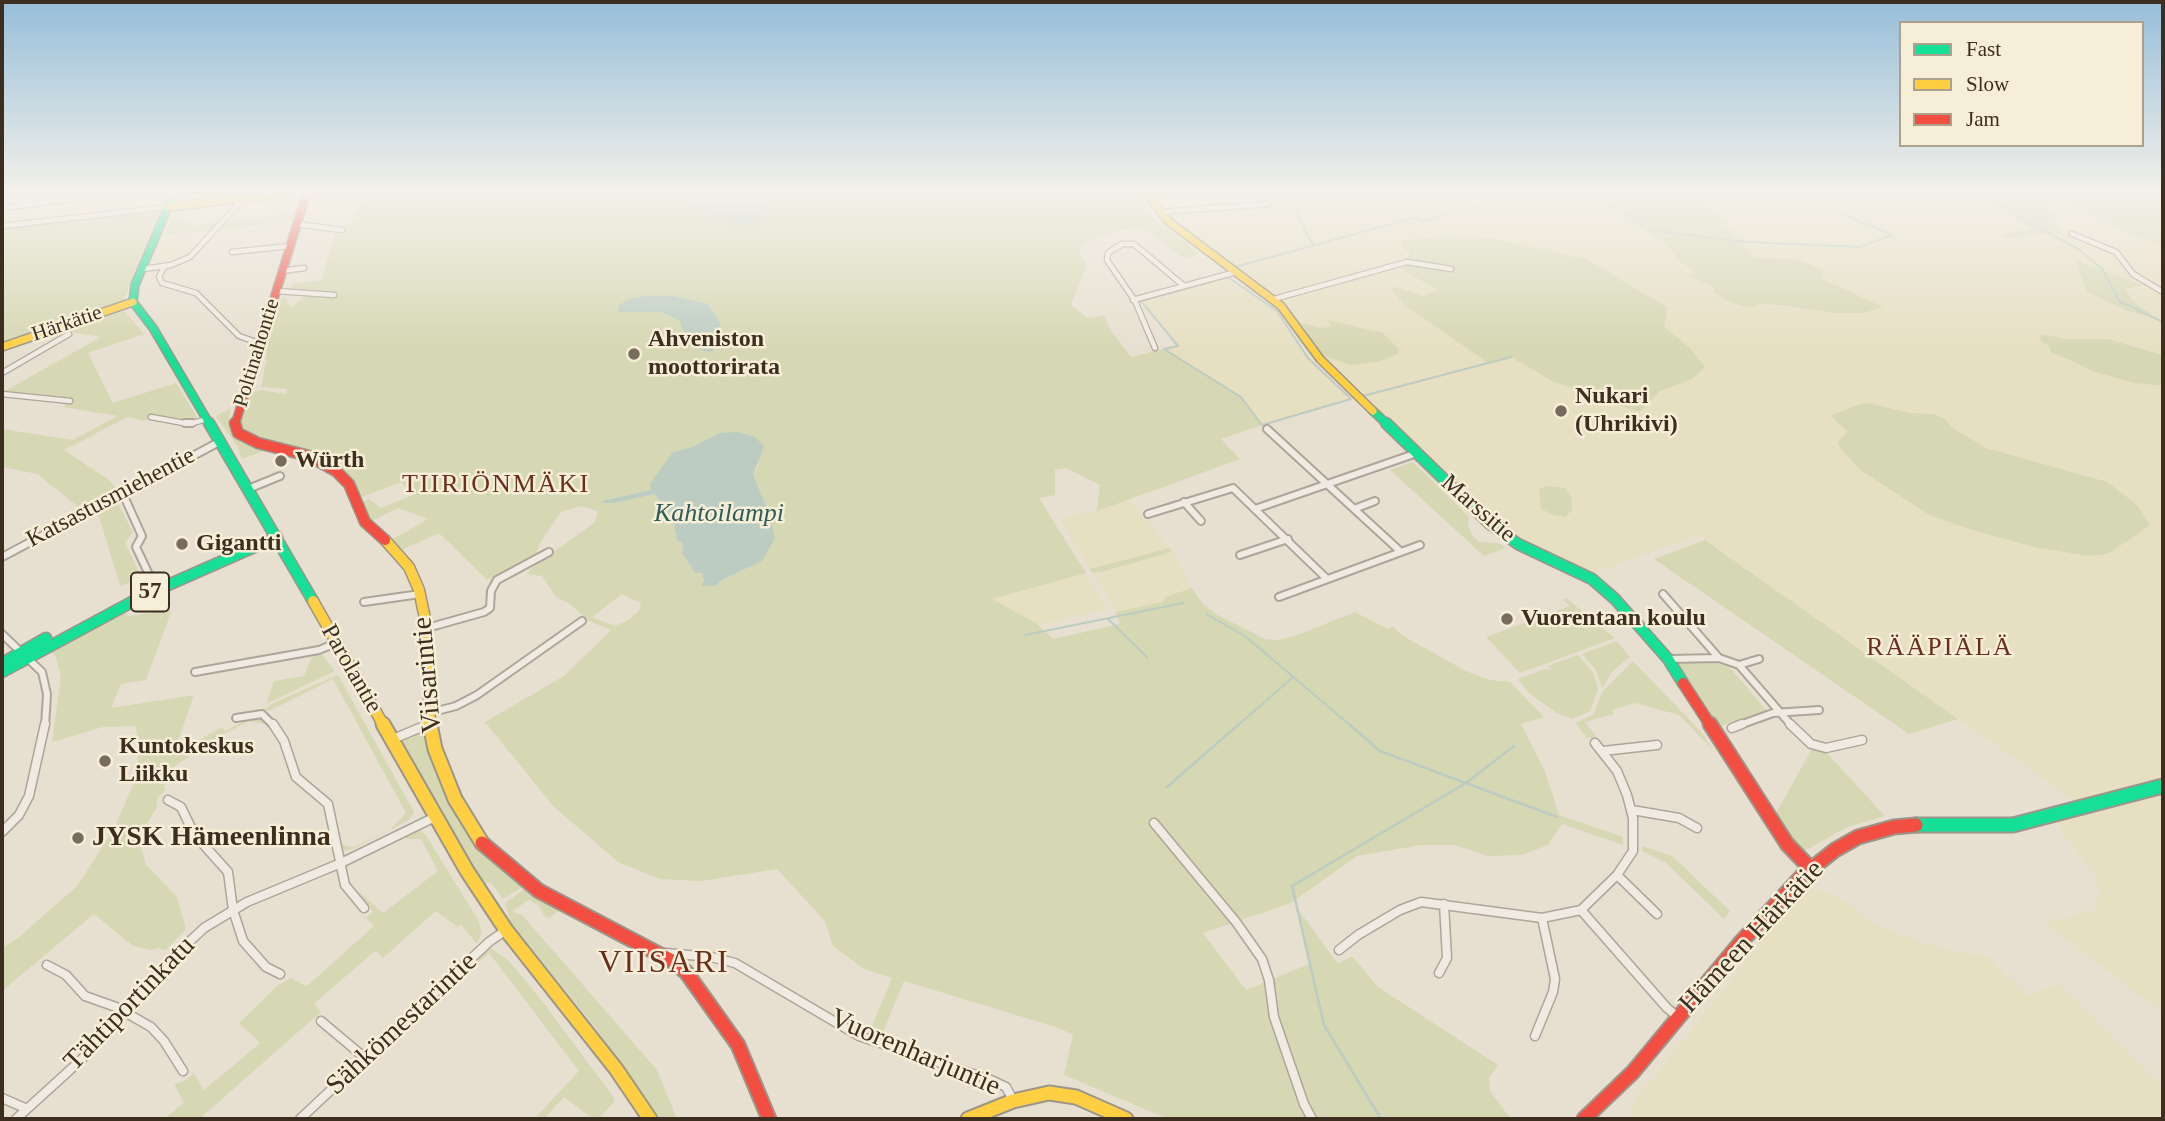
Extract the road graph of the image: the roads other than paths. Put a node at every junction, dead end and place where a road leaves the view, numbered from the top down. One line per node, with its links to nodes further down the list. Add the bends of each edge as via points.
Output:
1 (152, 247): 12 (main road)
2 (199, 247): 10 (street, via 190,257)
3 (277, 247): 9 (street)
4 (290, 247): 14 (main road, Poltinahontie)
5 (1115, 247): 21 (street, via 1107,260)
6 (1140, 247): 16 (street)
7 (1207, 247): 15 (main road, Marssitie)
8 (2105, 247): 18 (street, via 2116,252 2133,274)
9 (232, 252)
10 (164, 267): 12 (street); 24 (street, via 159,278 162,284 202,296 239,336)
11 (304, 268): 14 (street)
12 (143, 269): 22 (main road)
13 (1451, 269): 20 (street, via 1407,262)
14 (282, 271): 17 (main road, Poltinahontie)
15 (1236, 272): 16 (street); 20 (main road, Marssitie)
16 (1184, 286): 21 (street)
17 (276, 291): 19 (street); 24 (main road, Poltinahontie)
18 (2163, 292)
19 (334, 295)
20 (1274, 299): 35 (main road, Marssitie, via 1320,359)
21 (1133, 300): 26 (street)
22 (133, 302): 25 (main road, Härkätie); 31 (main road, Parolantie)
23 (69, 334): 27 (street)
24 (259, 343): 34 (main road, Poltinahontie, via 236,429 245,438)
25 (2, 347)
26 (1155, 348)
27 (2, 373)
28 (2, 394): 29 (street)
29 (70, 401)
30 (151, 417): 31 (street, via 189,424)
31 (207, 419): 33 (main road, Parolantie)
32 (1267, 429): 37 (street)
33 (221, 441): 38 (main road, Parolantie); 39 (street, Katsastusmiehentie)
34 (275, 447): 55 (main road, Viisarintie, via 309,456 342,476 365,522 409,567)
35 (1417, 453): 37 (street); 65 (main road, Marssitie, via 1503,535 1603,587)
36 (281, 475): 38 (street)
37 (1326, 485): 42 (street); 43 (street)
38 (248, 489): 46 (main road, Parolantie)
39 (122, 494): 52 (street, Katsastusmiehentie); 54 (street, via 142,536 136,547)
40 (1375, 501): 43 (street)
41 (1184, 502): 42 (street, via 1233,488); 44 (street); 45 (street)
42 (1255, 509): 47 (street)
43 (1354, 509): 50 (street)
44 (1148, 514)
45 (1201, 521)
46 (275, 534): 54 (main road, 57); 62 (main road, Parolantie); 63 (main road, 57)
47 (1288, 539): 51 (street); 53 (street)
48 (1420, 545): 50 (street)
49 (549, 552): 60 (street, via 497,579 490,608 484,612)
50 (1401, 552): 53 (street)
51 (1240, 555)
52 (2, 556)
53 (1325, 578): 57 (street)
54 (153, 583): 63 (main road, 57)
55 (420, 594): 58 (street); 60 (main road, Viisarintie)
56 (1663, 594): 64 (street)
57 (1279, 597)
58 (365, 602)
59 (582, 621): 74 (street, via 466,701)
60 (427, 628): 74 (main road, Viisarintie)
61 (2, 634): 63 (street)
62 (336, 643): 70 (street); 76 (main road, Parolantie)
63 (25, 654): 67 (main road, 57); 69 (main road, 57); 87 (street, via 42,672 47,687 45,727 29,796 19,816)
64 (1718, 657): 65 (street); 68 (street)
65 (1668, 659): 89 (main road, Marssitie, via 1787,844)
66 (1759, 659): 68 (street)
67 (2, 663)
68 (1739, 665): 72 (street)
69 (2, 672)
70 (195, 672)
71 (1819, 710): 72 (street)
72 (1778, 713): 75 (street); 77 (street, via 1811,744 1826,748)
73 (236, 718): 88 (street, via 255,713 270,720 284,741 296,777 328,804)
74 (429, 719): 76 (street); 99 (main road, Viisarintie, via 438,761 485,848 539,891)
75 (1732, 728)
76 (391, 740): 84 (main road, Parolantie)
77 (1862, 740)
78 (1595, 743): 80 (street)
79 (1657, 745): 80 (street)
80 (1603, 751): 83 (street, via 1622,780)
81 (2163, 786): 89 (main road, Hämeen Härkätie, via 2013,825 1937,823 1880,830 1835,850)
82 (168, 800): 93 (street, via 181,807 194,834 228,872)
83 (1632, 810): 86 (street, via 1679,818); 90 (street, via 1633,851)
84 (435, 817): 88 (street, Tähtiportinkatu); 97 (main road, Parolantie)
85 (1154, 823): 117 (street, via 1262,959 1274,1017)
86 (1697, 828)
87 (2, 832)
88 (341, 863): 92 (street, via 345,885); 93 (street, Tähtiportinkatu)
89 (1810, 868): 104 (main road, Hämeen Härkätie)
90 (1617, 876): 94 (street); 95 (street)
91 (1444, 904): 96 (street); 98 (street, via 1412,904); 101 (street, via 1447,958)
92 (364, 908)
93 (233, 910): 102 (street, via 243,941 266,967); 103 (street, Tähtiportinkatu, via 190,939)
94 (1581, 910): 96 (street); 104 (street)
95 (1657, 914)
96 (1542, 918): 106 (street, via 1555,979)
97 (506, 930): 107 (street, Sähkömestarintie); 113 (main road, Parolantie)
98 (1339, 950)
99 (656, 953): 110 (street, Vuorenharjuntie, via 735,963 859,1036 1006,1087); 114 (main road, Viisarintie, via 685,972 711,1004 738,1045)
100 (47, 965): 103 (street, via 66,975 85,996)
101 (1440, 973)
102 (280, 975)
103 (125, 1012): 108 (street, via 157,1033); 111 (street, Tähtiportinkatu)
104 (1678, 1017): 118 (main road, Hämeen Härkätie, via 1633,1072)
105 (321, 1021): 107 (street)
106 (1535, 1035)
107 (365, 1058): 112 (street, Sähkömestarintie)
108 (183, 1071)
109 (2, 1098): 111 (street)
110 (1013, 1101): 115 (main road); 116 (main road, via 1062,1094)
111 (22, 1115)
112 (300, 1119)
113 (650, 1119)
114 (769, 1119)
115 (968, 1119)
116 (1126, 1119)
117 (1312, 1119)
118 (1584, 1119)

